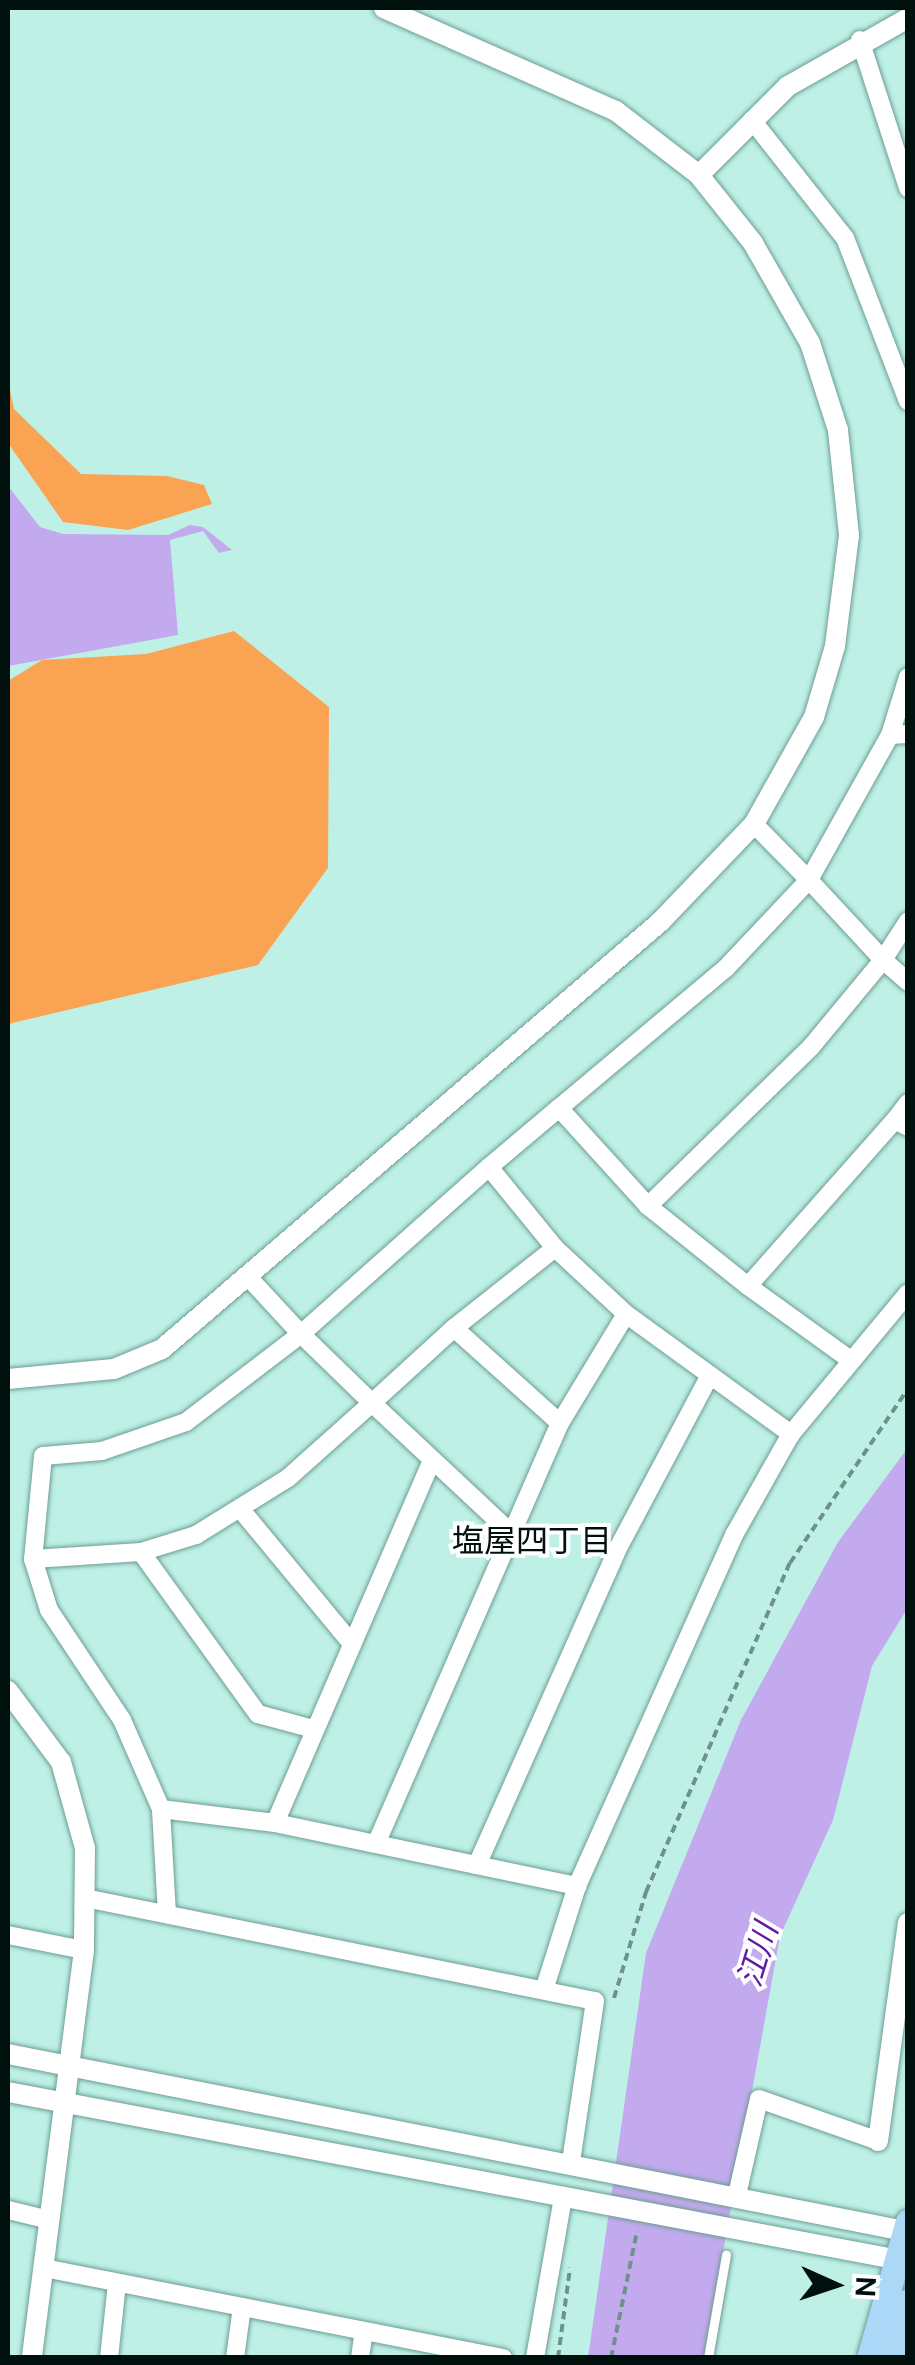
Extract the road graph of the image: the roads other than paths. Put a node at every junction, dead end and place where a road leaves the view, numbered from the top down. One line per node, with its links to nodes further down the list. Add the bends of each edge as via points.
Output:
1 (384, 8): 5 (street, via 573,88)
2 (908, 18): 3 (street)
3 (860, 40): 4 (street); 6 (street)
4 (752, 120): 5 (street); 7 (street, via 845,238)
5 (699, 175): 10 (street, via 752,243 810,343 846,482 835,646 814,717)
6 (908, 188)
7 (907, 397)
8 (908, 677): 9 (street)
9 (899, 735): 11 (street)
10 (754, 824): 11 (street); 21 (street, via 660,922 340,1190)
11 (809, 880): 13 (street); 16 (street, via 726,968)
12 (908, 921): 13 (street)
13 (884, 960): 14 (street); 19 (street, via 810,1046)
14 (908, 982)
15 (908, 1103): 17 (street)
16 (559, 1108): 18 (street); 19 (street)
17 (901, 1123): 22 (street)
18 (488, 1167): 20 (street); 26 (street)
19 (648, 1206): 22 (street)
20 (555, 1248): 24 (street); 25 (street)
21 (250, 1279): 26 (street); 29 (street, via 162,1349 114,1369)
22 (748, 1286): 27 (street)
23 (908, 1293): 27 (street)
24 (626, 1314): 28 (street); 31 (street)
25 (454, 1328): 30 (street); 31 (street)
26 (301, 1334): 30 (street); 37 (street, via 186,1422 130,1444 43,1456)
27 (848, 1358): 32 (street)
28 (710, 1375): 32 (street); 44 (street, via 617,1550)
29 (8, 1379)
30 (372, 1404): 33 (street); 34 (street)
31 (560, 1423): 35 (street)
32 (791, 1434): 45 (street, via 734,1535)
33 (432, 1460): 35 (street); 38 (street)
34 (242, 1511): 36 (street); 38 (street)
35 (512, 1534): 43 (street)
36 (141, 1552): 37 (street); 40 (street, via 258,1714)
37 (33, 1559): 41 (street, via 49,1610 122,1720)
38 (352, 1644): 40 (street)
39 (8, 1691): 46 (street, via 60,1762 86,1848)
40 (310, 1728): 42 (street)
41 (161, 1810): 42 (street); 47 (street)
42 (275, 1824): 43 (street)
43 (376, 1844): 44 (street)
44 (477, 1865): 45 (street)
45 (577, 1886): 51 (street)
46 (84, 1898): 47 (street); 50 (street)
47 (167, 1914): 51 (street)
48 (908, 1923): 56 (street)
49 (8, 1935): 50 (street)
50 (84, 1950): 53 (street)
51 (544, 1990): 57 (street, via 595,2001)
52 (8, 2054): 53 (street)
53 (70, 2064): 55 (street); 57 (street)
54 (8, 2092): 55 (street)
55 (63, 2103): 60 (street); 63 (street)
56 (878, 2141): 59 (street, via 759,2098)
57 (571, 2160): 58 (street)
58 (646, 2175): 59 (street); 62 (street)
59 (738, 2195): 64 (street)
60 (563, 2197): 62 (street); 77 (street)
61 (8, 2210): 63 (street)
62 (642, 2212): 66 (street)
63 (49, 2220): 67 (street)
64 (906, 2226): 66 (main road)
65 (726, 2255): 78 (lane)
66 (894, 2260): 79 (main road)
67 (44, 2268): 68 (street); 73 (street)
68 (118, 2284): 70 (street); 74 (street)
69 (908, 2301): 80 (main road)
70 (242, 2307): 71 (street); 75 (street)
71 (364, 2331): 72 (street); 76 (street)
72 (497, 2357)
73 (32, 2358)
74 (108, 2358)
75 (235, 2358)
76 (360, 2358)
77 (535, 2358)
78 (708, 2358)
79 (869, 2358)
80 (894, 2358)

